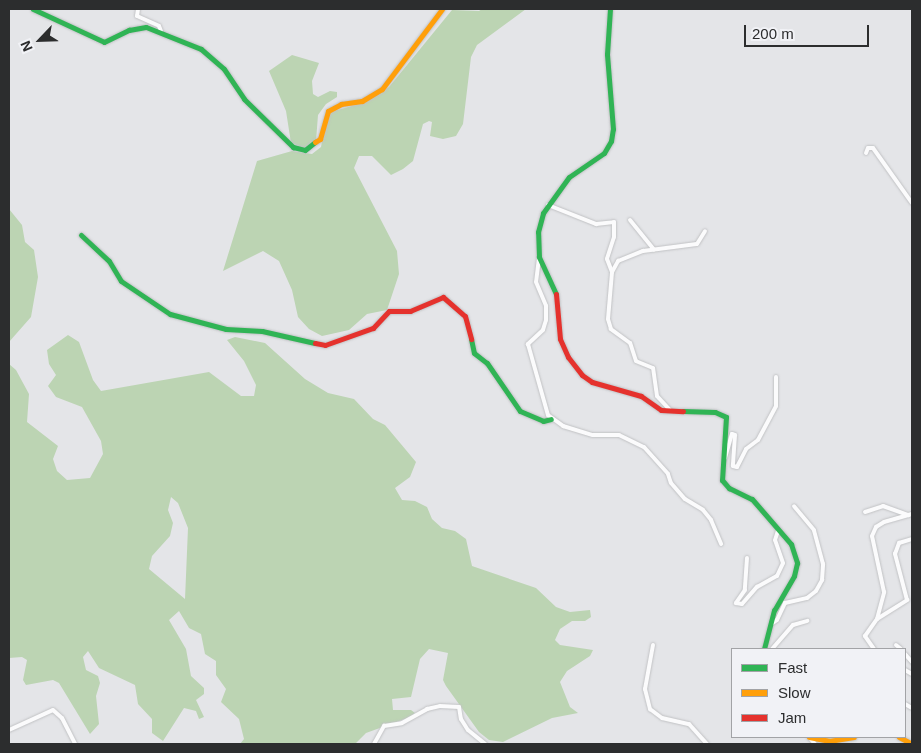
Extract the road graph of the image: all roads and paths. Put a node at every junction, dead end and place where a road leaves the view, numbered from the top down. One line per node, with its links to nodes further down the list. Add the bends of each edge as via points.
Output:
1 (33, 9): 5 (street, via 104,42 137,28)
2 (138, 9): 5 (street, via 137,16)
3 (442, 9): 5 (street, via 388,83 369,98 341,104 328,111 320,139 305,150 292,147 268,124 208,54)
4 (610, 9): 8 (street, via 607,54 613,129 611,142 604,153 572,175)
5 (161, 30)
6 (866, 153): 7 (street, via 868,148 873,148)
7 (912, 203)
8 (548, 205): 13 (street, via 538,225); 14 (street, via 596,224 614,222 614,237 607,259)
9 (630, 220): 12 (street)
10 (705, 231): 12 (street, via 697,244)
11 (82, 234): 17 (street, via 89,245 109,261 131,290 170,314 226,329 262,331 326,345 373,328 389,311 410,311 443,297 465,316 474,353 486,364 520,411 543,421)
12 (654, 250): 14 (street, via 618,261)
13 (539, 257): 16 (street, via 556,290 560,339 576,369 592,382 638,394 661,410); 17 (street, via 536,282 546,306 546,320 543,330 528,344 543,405)
14 (612, 272): 16 (street, via 608,319 611,329 630,343 636,362 653,368 657,396)
15 (776, 377): 18 (street, via 776,406 758,440 746,449 737,467 733,466 736,435 732,434)
16 (671, 412): 18 (street, via 716,412 726,417)
17 (551, 419): 24 (street, via 594,436 619,436 644,447 668,474 684,499 707,515)
18 (721, 472): 22 (street, via 725,484 752,499)
19 (794, 506): 28 (street, via 814,530 823,564 822,580 807,598 785,603 777,620)
20 (865, 512): 21 (street, via 883,506)
21 (910, 515): 26 (street, via 880,524 872,536 884,592)
22 (778, 531): 25 (street, via 775,540 783,562 777,576 757,587 742,604 736,603 744,590); 28 (street, via 790,544 796,567 794,576 776,603)
23 (912, 539): 26 (street, via 899,544 895,551 907,600)
24 (721, 544)
25 (747, 558)
26 (877, 619): 33 (street, via 864,639)
27 (807, 621): 32 (street, via 793,625)
28 (770, 624): 31 (street)
29 (653, 645): 42 (street, via 645,689 650,710 662,718 689,724)
30 (896, 645): 34 (street)
31 (764, 648)
32 (773, 648)
33 (873, 648)
34 (900, 648)
35 (9, 730): 39 (street, via 53,710 62,718)
36 (814, 738): 37 (street, via 829,741)
37 (848, 738)
38 (901, 738): 43 (street)
39 (75, 744)
40 (374, 744): 41 (street, via 384,726 402,723 427,709 440,706 459,707 461,719 468,730)
41 (485, 744)
42 (707, 744)
43 (912, 744)

